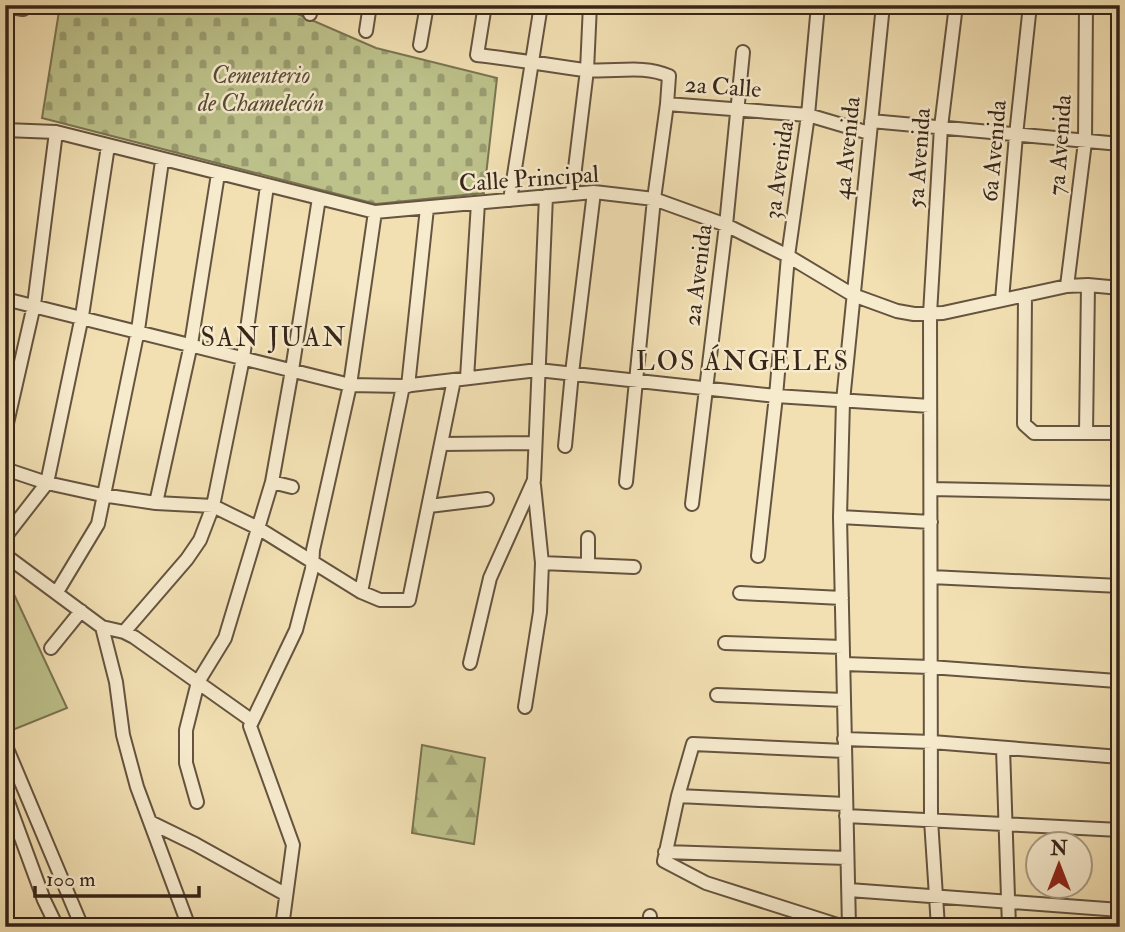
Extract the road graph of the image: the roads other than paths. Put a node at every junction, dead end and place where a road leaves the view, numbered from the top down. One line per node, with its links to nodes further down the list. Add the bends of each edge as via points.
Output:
1 (29, 5): 12 (street, via 23,9)
2 (370, 5): 13 (street)
3 (427, 5): 14 (street)
4 (485, 5): 16 (street, 2a Calle, via 477,55)
5 (541, 5): 16 (street)
6 (590, 5): 17 (street)
7 (818, 5): 20 (street, 3a Avenida)
8 (883, 5): 21 (street, 4a Avenida)
9 (956, 5): 22 (street, 5a Avenida)
10 (1030, 5): 25 (street, 6a Avenida)
11 (1086, 5): 26 (street, 7a Avenida)
12 (5, 6)
13 (366, 32)
14 (420, 45)
15 (743, 51): 19 (street, 2a Avenida)
16 (530, 61): 17 (street, 2a Calle); 37 (street)
17 (587, 70): 18 (street, 2a Calle, via 656,70 669,76); 33 (street)
18 (667, 104): 19 (street, 2a Calle); 36 (street)
19 (737, 109): 20 (street, 2a Calle); 41 (street, 2a Avenida)
20 (808, 115): 21 (street, 2a Calle); 42 (street, 3a Avenida)
21 (870, 127): 22 (street, 2a Calle); 46 (street, 4a Avenida)
22 (941, 127): 25 (street, 2a Calle); 51 (street, 5a Avenida)
23 (5, 130): 24 (street, Calle Principal)
24 (56, 132): 28 (street, Calle Principal); 50 (street)
25 (1016, 135): 26 (street, 2a Calle); 49 (street, 6a Avenida)
26 (1085, 142): 27 (street, 2a Calle); 44 (street, 7a Avenida)
27 (1120, 144)
28 (108, 146): 29 (street, Calle Principal); 52 (street)
29 (162, 161): 30 (street, Calle Principal); 53 (street)
30 (218, 174): 31 (street, Calle Principal); 54 (street)
31 (267, 186): 35 (street, Calle Principal); 55 (street)
32 (594, 192): 33 (street, Calle Principal); 36 (street, Calle Principal); 58 (street)
33 (572, 193): 34 (street, Calle Principal)
34 (546, 196): 37 (street, Calle Principal); 57 (street)
35 (319, 198): 40 (street, Calle Principal); 56 (street)
36 (654, 199): 41 (street, Calle Principal); 60 (street)
37 (510, 200): 38 (street, Calle Principal)
38 (478, 203): 39 (street, Calle Principal); 59 (street)
39 (427, 208): 40 (street, Calle Principal); 62 (street)
40 (375, 212): 61 (street)
41 (726, 225): 42 (street, Calle Principal); 63 (street, 2a Avenida)
42 (788, 256): 46 (street, Calle Principal); 64 (street, 3a Avenida)
43 (1088, 285): 44 (street, Calle Principal); 45 (street, Calle Principal); 68 (street)
44 (1067, 286): 47 (street, Calle Principal)
45 (1120, 288)
46 (853, 295): 51 (street, Calle Principal, via 897,311); 65 (street, 4a Avenida)
47 (1025, 296): 49 (street, Calle Principal); 68 (street, via 1024,424 1034,433)
48 (5, 299): 50 (street)
49 (1002, 300): 51 (street, Calle Principal)
50 (34, 305): 52 (street); 67 (street)
51 (930, 314): 66 (street, 5a Avenida)
52 (82, 316): 53 (street); 77 (street)
53 (138, 330): 54 (street); 81 (street)
54 (191, 344): 55 (street); 83 (street)
55 (243, 358): 56 (street); 85 (street)
56 (292, 370): 61 (street); 75 (street)
57 (538, 370): 58 (street); 59 (street); 70 (street)
58 (572, 373): 60 (street); 72 (street)
59 (461, 379): 62 (street); 71 (street)
60 (635, 380): 63 (street); 76 (street)
61 (350, 385): 62 (street); 94 (street)
62 (405, 386): 101 (street)
63 (705, 389): 64 (street); 84 (street, 2a Avenida)
64 (776, 396): 65 (street); 93 (street, 3a Avenida)
65 (843, 401): 66 (street); 87 (street, 4a Avenida)
66 (930, 406): 79 (street, 5a Avenida)
67 (5, 432)
68 (1086, 433): 69 (street)
69 (1120, 433)
70 (535, 443): 71 (street); 74 (street)
71 (442, 444): 86 (street)
72 (565, 446)
73 (5, 469): 77 (street)
74 (534, 480): 95 (street); 110 (street, via 491,578)
75 (272, 482): 78 (street); 89 (street)
76 (626, 482)
77 (47, 483): 81 (street); 90 (street)
78 (292, 487)
79 (930, 489): 80 (street); 88 (street, 5a Avenida)
80 (1120, 494)
81 (102, 495): 83 (street); 100 (street, via 98,524)
82 (487, 499): 86 (street)
83 (156, 503): 85 (street)
84 (692, 503)
85 (213, 506): 89 (street); 106 (street, via 187,559)
86 (429, 506): 101 (street, via 409,600 380,600)
87 (840, 517): 88 (street); 103 (street, 4a Avenida)
88 (931, 522): 98 (street, 5a Avenida)
89 (258, 528): 94 (street); 114 (street, via 225,638)
90 (5, 537)
91 (588, 538): 96 (street)
92 (5, 555): 100 (street)
93 (758, 556)
94 (311, 560): 101 (street); 118 (street, via 296,630)
95 (542, 563): 96 (street); 117 (street, via 540,612)
96 (588, 564): 97 (street)
97 (634, 567)
98 (931, 577): 99 (street); 112 (street, 5a Avenida)
99 (1120, 586)
100 (57, 592): 104 (street)
101 (361, 592)
102 (740, 593): 103 (street)
103 (842, 598): 108 (street, 4a Avenida)
104 (80, 611): 105 (street); 109 (street)
105 (102, 627): 106 (street); 129 (street, via 128,757)
106 (124, 632): 114 (street)
107 (725, 643): 108 (street)
108 (843, 647): 111 (street, 4a Avenida)
109 (51, 649)
110 (470, 663)
111 (844, 664): 112 (street); 116 (street, 4a Avenida)
112 (930, 667): 113 (street, via 1117,681); 119 (street, 5a Avenida)
113 (1120, 670)
114 (198, 682): 118 (street); 126 (street, via 186,730 186,763)
115 (717, 695): 116 (street)
116 (844, 700): 121 (street, 4a Avenida)
117 (525, 707)
118 (251, 720): 135 (street, via 250,733 293,845)
119 (932, 742): 121 (street); 122 (street); 128 (street, 5a Avenida)
120 (5, 744): 140 (street)
121 (844, 745): 125 (street, via 693,744); 127 (street, 4a Avenida)
122 (1003, 748): 123 (street); 130 (street)
123 (1120, 757)
124 (5, 794): 139 (street)
125 (678, 796): 127 (street); 132 (street)
126 (197, 802)
127 (846, 810): 128 (street); 133 (street, 4a Avenida)
128 (931, 820): 130 (street); 136 (street, 5a Avenida)
129 (152, 823): 135 (street); 141 (street)
130 (1004, 823): 131 (street); 137 (street)
131 (1120, 830)
132 (664, 852): 133 (street); 143 (street, via 664,860 706,883)
133 (846, 858): 134 (street, 4a Avenida)
134 (849, 890): 136 (street); 143 (street, 4a Avenida)
135 (285, 894): 142 (street)
136 (937, 898): 137 (street); 144 (street, 5a Avenida)
137 (1008, 901): 138 (street); 145 (street)
138 (1120, 910)
139 (57, 927)
140 (82, 927)
141 (189, 927)
142 (282, 927)
143 (847, 927)
144 (938, 927)
145 (1009, 927)

